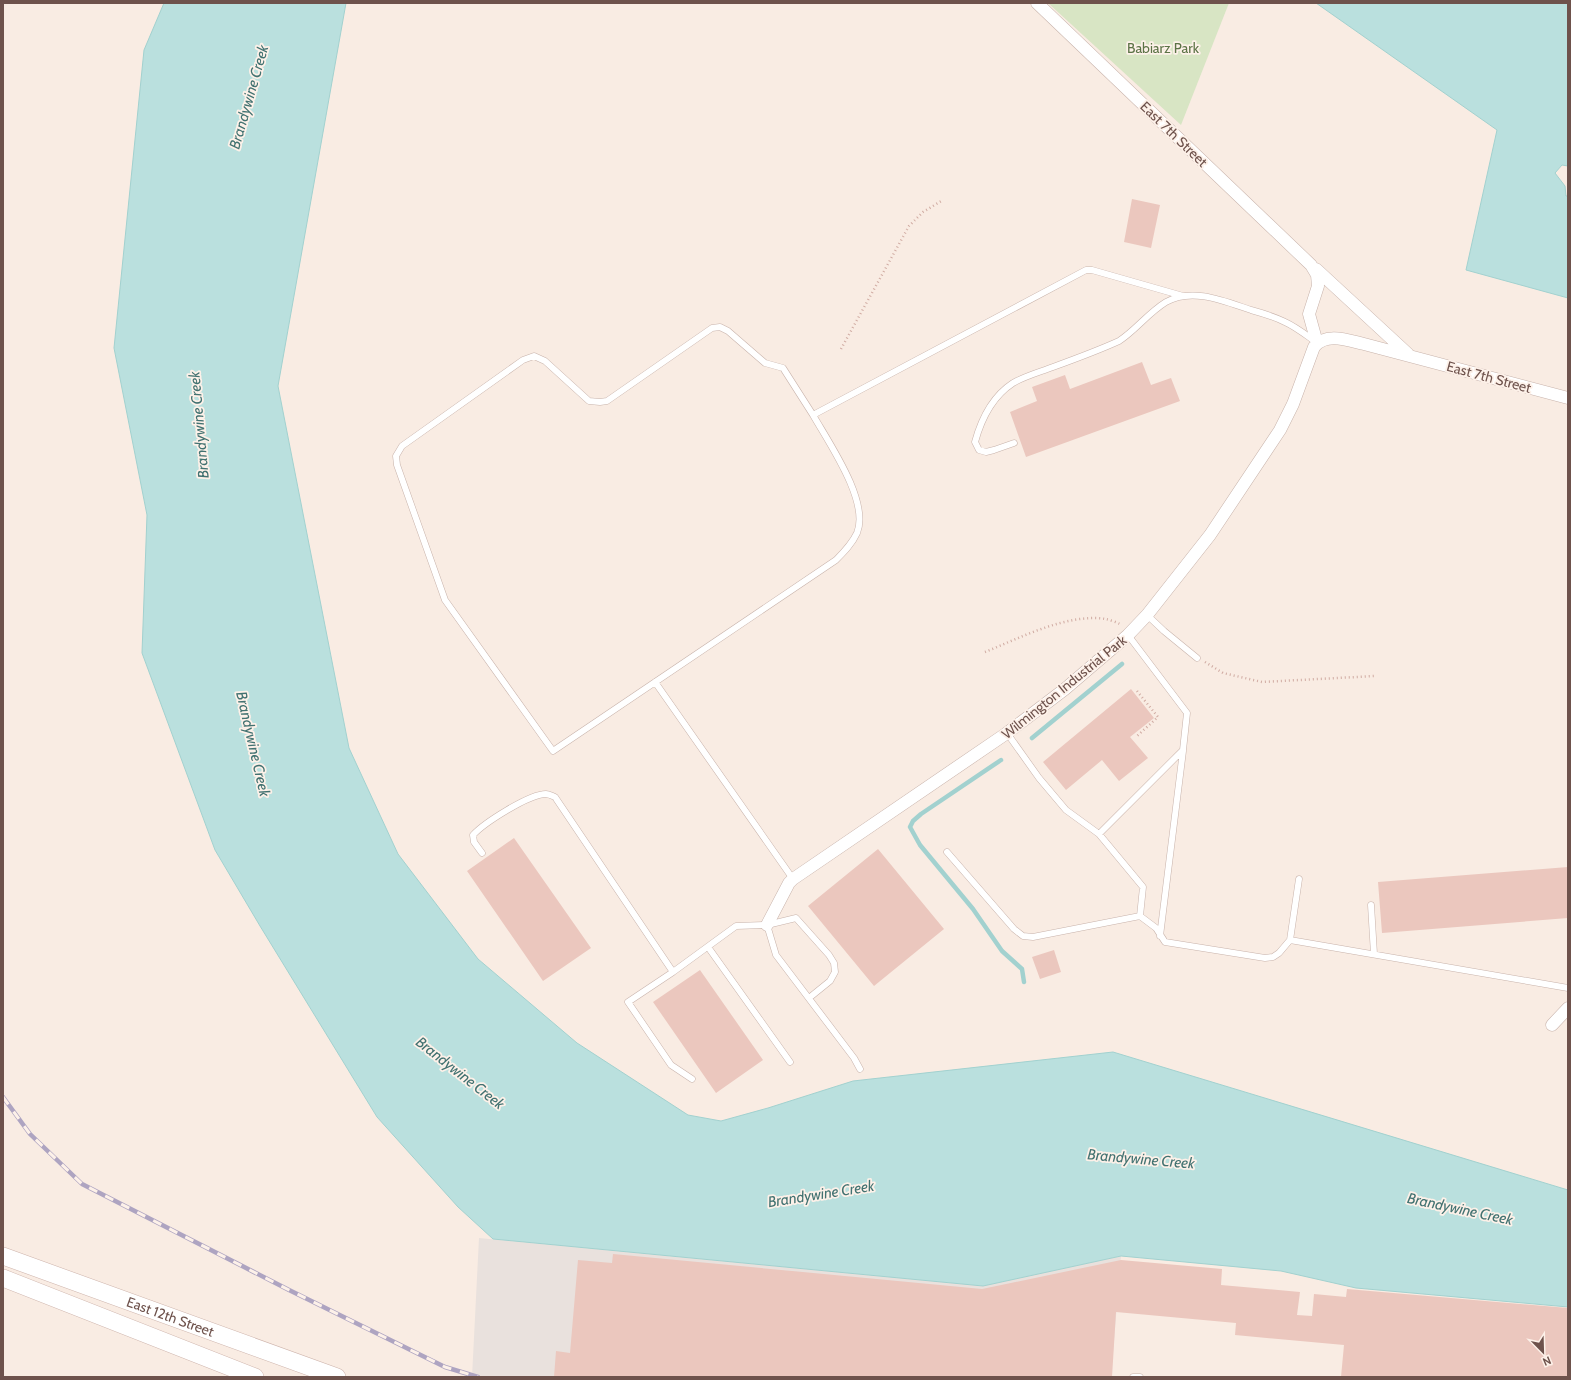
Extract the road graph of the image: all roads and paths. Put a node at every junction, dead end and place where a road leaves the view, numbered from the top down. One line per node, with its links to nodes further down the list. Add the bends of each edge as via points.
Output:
1 (1037, 3): 3 (street, East 7th Street)
2 (944, 200): 6 (path, via 923,212 909,226)
3 (1311, 265): 5 (street, East 7th Street, via 1317,275 1318,286 1309,314); 7 (street, East 7th Street)
4 (1183, 296): 5 (lane, via 1220,299 1264,314 1286,322); 9 (lane, via 1086,270); 10 (lane, via 1154,310 1130,334 1119,341 1013,383 986,415 975,442 979,450 986,452)
5 (1317, 343): 7 (street, East 7th Street, via 1333,338); 11 (street, Wilmington Industrial Park, via 1294,404 1280,430 1210,535)
6 (841, 349)
7 (1410, 356): 8 (street, East 7th Street)
8 (1568, 398)
9 (813, 415): 16 (lane, via 845,471 859,504 860,520 851,545 836,560); 16 (lane, via 783,368 766,363 720,327 712,328 607,400 600,402 589,401 544,361 534,356 523,360 402,446 396,456 397,465 446,600 553,751)
10 (1014, 443)
11 (1147, 615): 12 (street, Wilmington Industrial Park); 14 (lane)
12 (1131, 632): 13 (path, via 1106,619 1080,619 1049,627); 18 (street, Wilmington Industrial Park, via 1065,689); 20 (lane, via 1187,713)
13 (985, 652)
14 (1197, 658): 15 (path, via 1223,673 1262,682)
15 (1375, 676)
16 (655, 682): 25 (lane)
17 (1137, 691): 19 (path, via 1158,717)
18 (1007, 733): 21 (lane, via 1066,810); 25 (street, Wilmington Industrial Park)
19 (1137, 736)
20 (1183, 750): 21 (lane); 29 (lane)
21 (1099, 834): 27 (lane, via 1143,887)
22 (947, 852): 27 (lane, via 1023,936 1033,937)
23 (482, 854): 33 (lane, via 474,842 473,834 480,827 526,800 546,794 555,797)
24 (1299, 879): 30 (lane)
25 (793, 880): 28 (street, Wilmington Industrial Park)
26 (1371, 905): 32 (lane)
27 (1140, 916): 29 (lane, via 1156,928)
28 (767, 925): 31 (lane, via 736,926); 35 (lane, via 776,956); 35 (lane, via 796,918 834,963 835,972 830,981)
29 (1160, 936): 30 (lane, via 1165,942 1265,958 1279,953)
30 (1290, 940): 32 (lane)
31 (708, 947): 33 (lane); 38 (lane)
32 (1374, 954): 34 (lane)
33 (674, 972): 40 (lane, via 628,1002 671,1065)
34 (1568, 988)
35 (809, 998): 39 (lane)
36 (1568, 1008): 37 (street)
37 (1552, 1025)
38 (790, 1062)
39 (860, 1069)
40 (692, 1079)
41 (3, 1256): 44 (main road, East 12th Street)
42 (3, 1278): 43 (main road, East 12th Street)
43 (255, 1377)
44 (337, 1377)
45 (1133, 1377): 46 (lane)
46 (1140, 1377)

